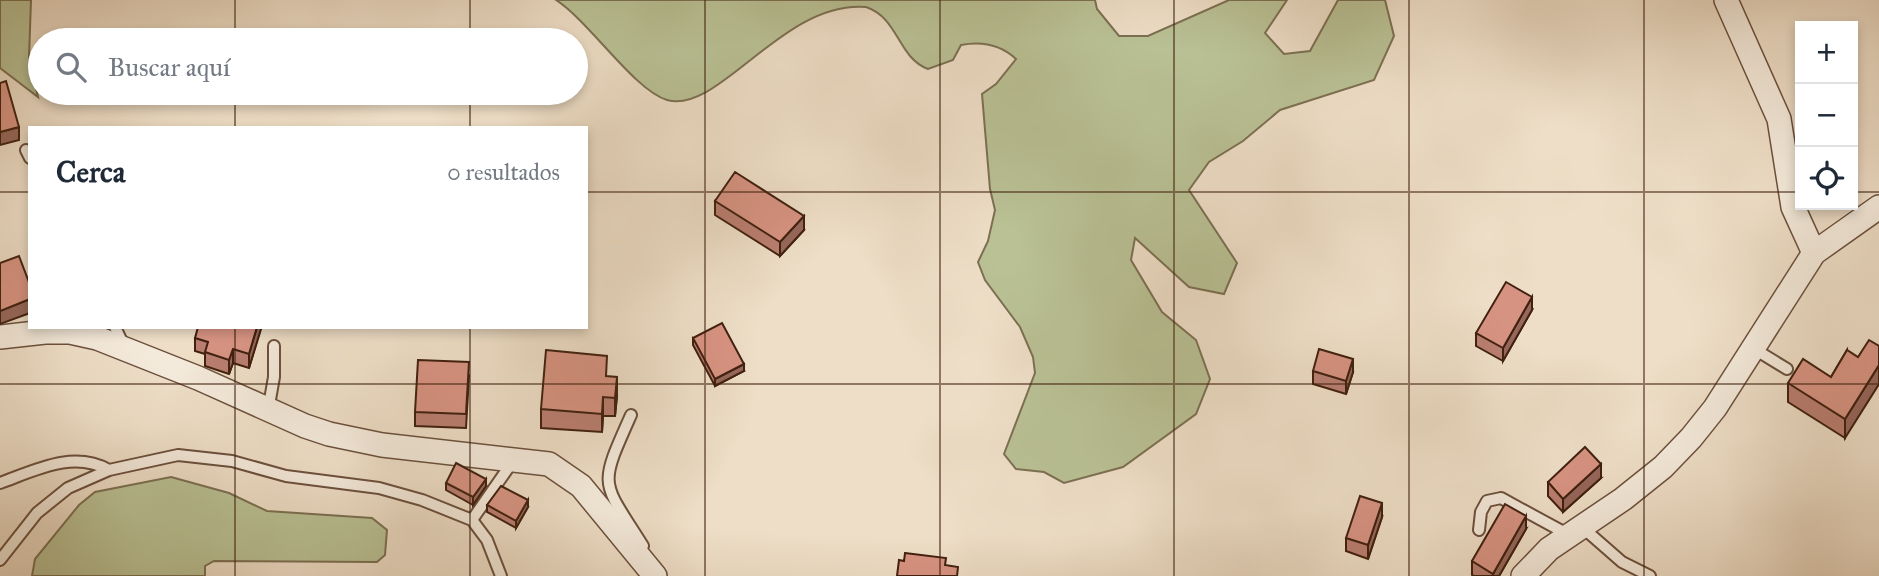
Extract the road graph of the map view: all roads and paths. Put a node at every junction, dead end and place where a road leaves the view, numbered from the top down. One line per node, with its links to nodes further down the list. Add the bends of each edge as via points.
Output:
1 (1726, 0): 3 (street, via 1779,119 1793,206)
2 (1879, 207): 3 (street)
3 (1814, 253): 7 (street)
4 (116, 329): 8 (lane)
5 (0, 337): 8 (street, via 70,332)
6 (274, 346): 10 (lane)
7 (1751, 347): 9 (lane); 17 (street, via 1691,439 1663,467)
8 (125, 348): 10 (street)
9 (1787, 369)
10 (268, 411): 12 (street, via 305,426 382,445)
11 (631, 415): 20 (lane, via 606,477 609,494)
12 (514, 458): 15 (lane); 20 (street, via 549,464 581,486)
13 (109, 470): 14 (lane, via 75,459); 15 (lane, via 178,455 232,460 286,477 379,488); 18 (lane, via 68,488 37,513)
14 (0, 483)
15 (472, 520): 19 (lane, via 487,540)
16 (1479, 530): 17 (lane, via 1487,501 1501,498)
17 (1576, 531): 21 (street, via 1549,549); 22 (lane)
18 (0, 560)
19 (501, 576)
20 (657, 576)
21 (1523, 576)
22 (1650, 576)

